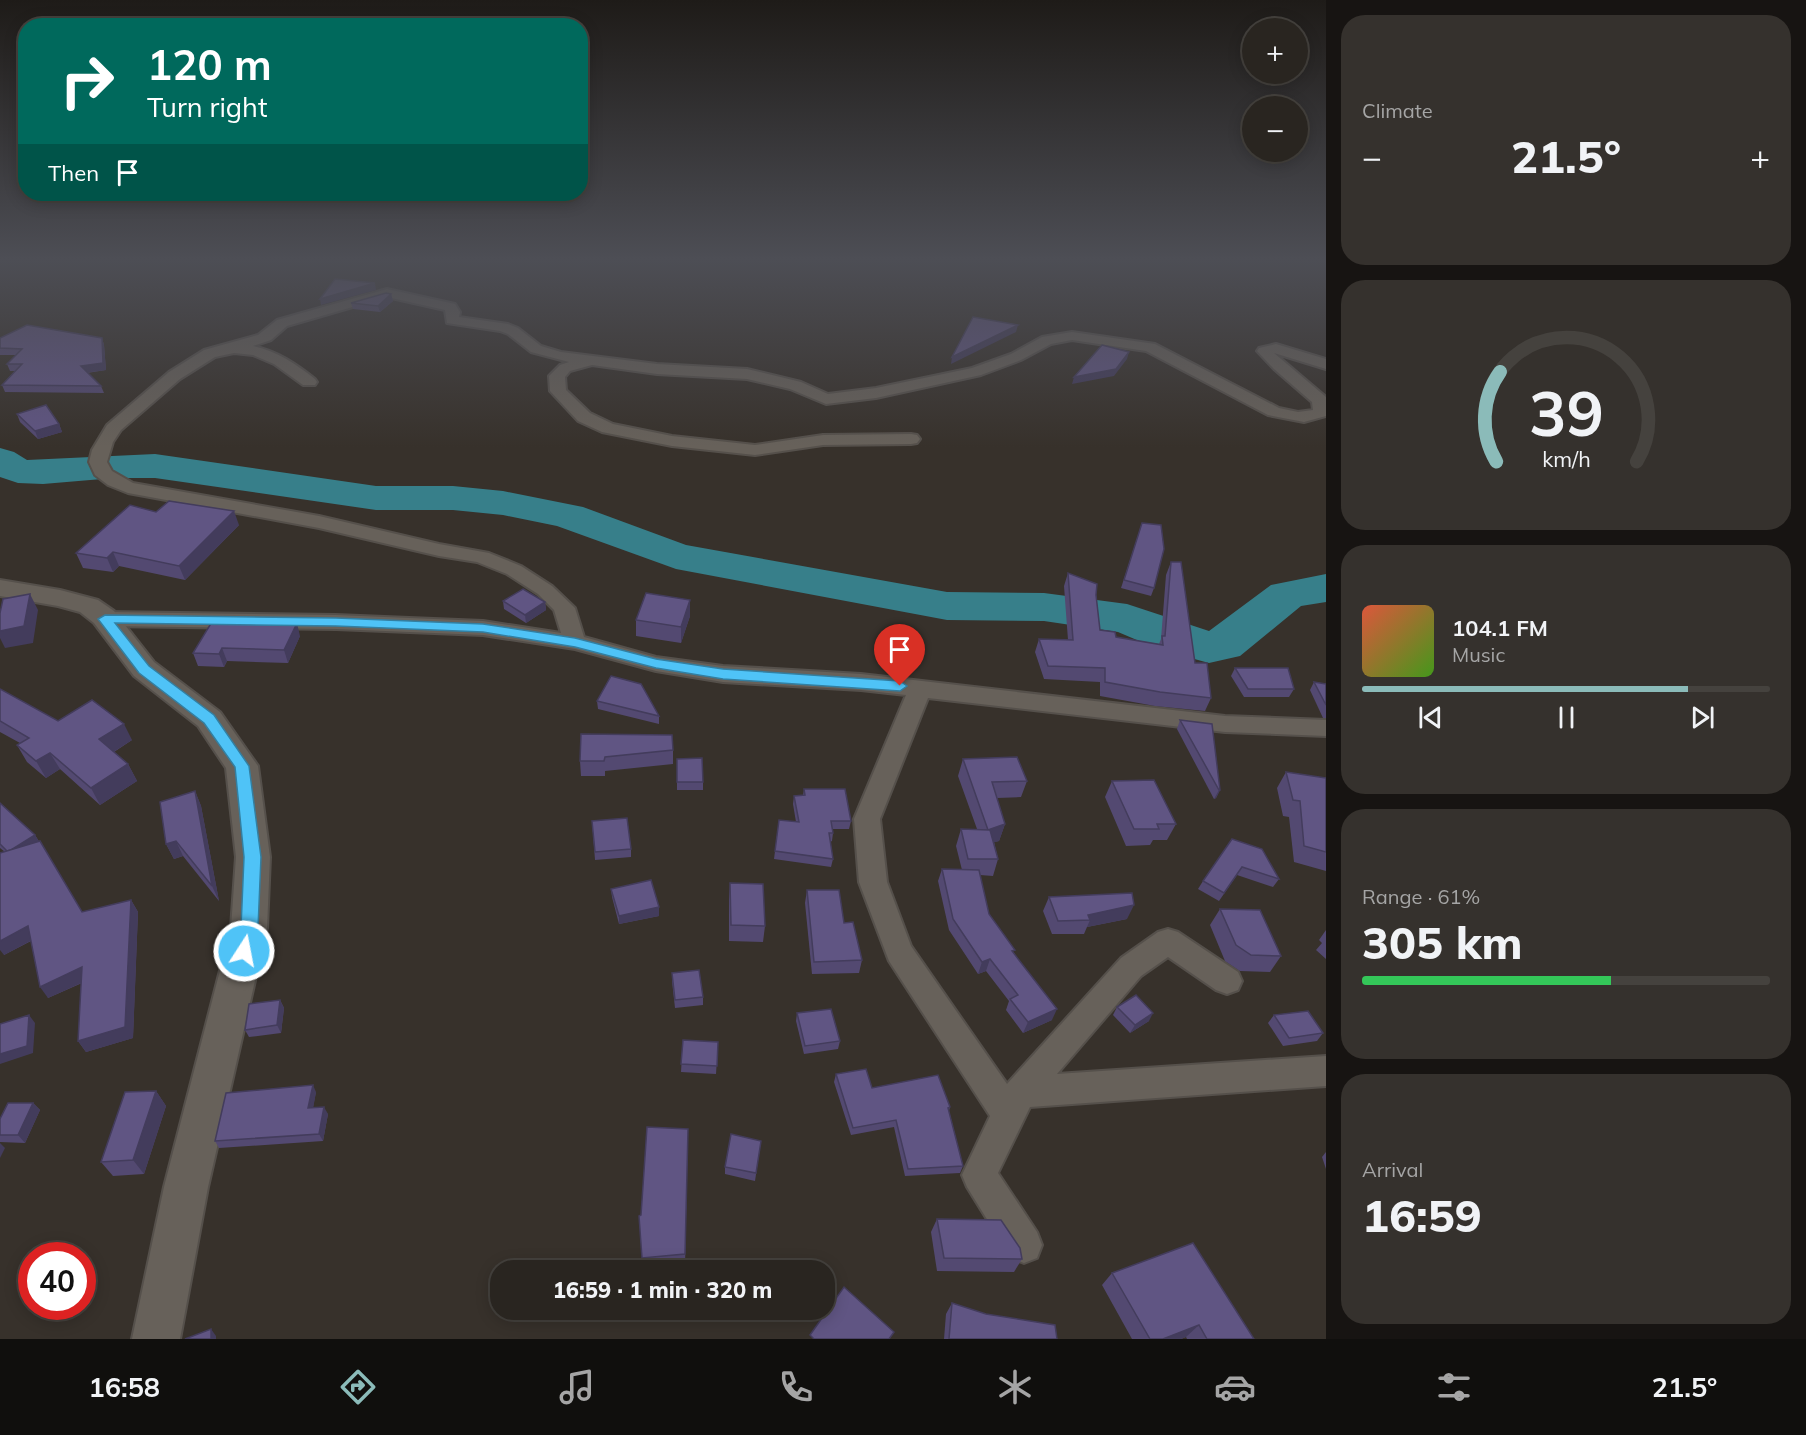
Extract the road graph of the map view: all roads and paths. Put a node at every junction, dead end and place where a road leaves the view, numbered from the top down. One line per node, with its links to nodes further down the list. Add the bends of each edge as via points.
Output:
1 (284, 322): 3 (street, via 262,339)
2 (470, 322): 4 (street, via 503,327 544,352)
3 (228, 349): 6 (street, via 269,355); 10 (street, via 208,354 175,376 109,432 98,460 106,476 128,488 319,522 482,557 514,570 545,590 564,608)
4 (590, 360): 5 (street, via 747,374 795,385 826,399 976,372 1016,357 1047,339 1072,336 1150,347 1274,412 1293,416 1321,412 1320,400 1264,351 1276,348); 7 (street, via 565,368 557,376 558,391 584,417 608,428 672,441 755,450 823,440)
5 (1326, 364)
6 (309, 382)
7 (911, 439)
8 (0, 588): 9 (street, via 89,606)
9 (105, 619): 10 (street, via 425,625 483,628); 17 (street, via 144,669 209,719 242,766 253,857 249,928 186,1187)
10 (575, 642): 11 (street, via 656,664 723,674)
11 (920, 688): 12 (street, via 1225,724); 15 (street, via 867,819 873,882 898,952)
12 (1326, 728)
13 (1227, 981): 15 (street, via 1168,942 1131,968)
14 (1326, 1071): 15 (street)
15 (1014, 1103): 16 (street, via 979,1175)
16 (1024, 1245)
17 (156, 1339)

